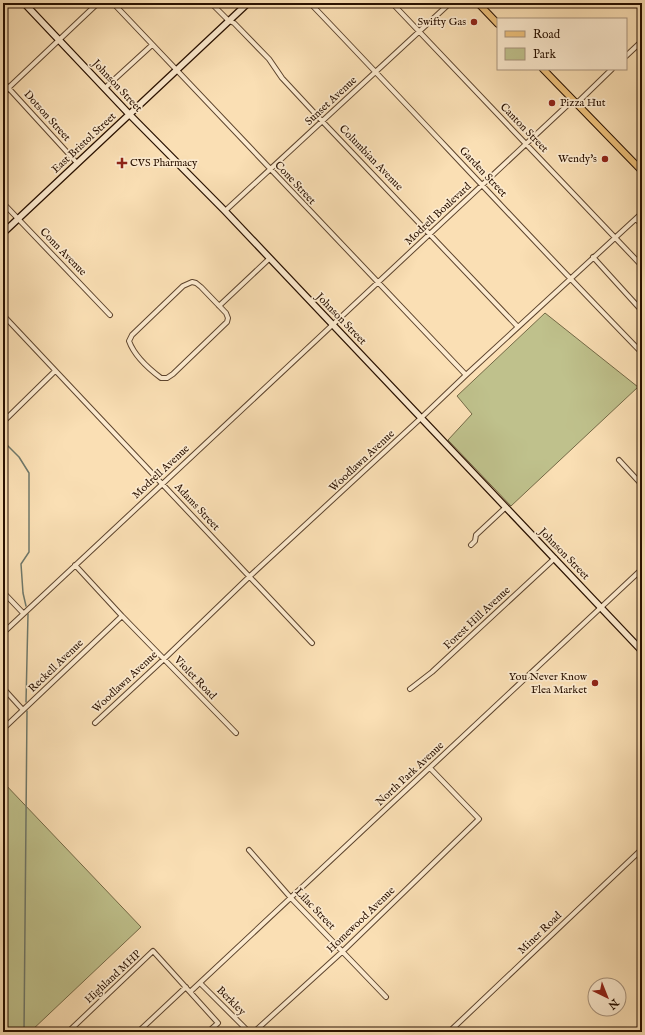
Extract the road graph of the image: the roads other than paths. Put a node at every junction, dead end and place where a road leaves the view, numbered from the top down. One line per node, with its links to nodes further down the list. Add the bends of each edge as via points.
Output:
1 (24, 3): 13 (street, Johnson Street)
2 (98, 3): 13 (street)
3 (113, 3): 15 (street, Cone Street)
4 (211, 3): 10 (street, Columbian Avenue)
5 (248, 3): 10 (street, East Bristol Street)
6 (310, 3): 20 (street, Garden Street)
7 (392, 3): 12 (street, Canton Street)
8 (450, 3): 12 (street, Sunset Avenue)
9 (478, 3): 11 (main road)
10 (229, 21): 17 (street, East Bristol Street); 27 (street, Columbian Avenue, via 269,59 282,78)
11 (497, 23)
12 (419, 31): 20 (street, Sunset Avenue); 28 (street, Canton Street)
13 (59, 39): 22 (street); 23 (street, Johnson Street)
14 (642, 41): 16 (street)
15 (152, 45): 17 (street, Cone Street); 23 (street)
16 (627, 55)
17 (176, 70): 26 (street, East Bristol Street); 30 (street, Cone Street)
18 (543, 70): 25 (main road)
19 (611, 70): 25 (street, Modrell Boulevard)
20 (376, 72): 27 (street, Sunset Avenue); 32 (street, Garden Street)
21 (3, 82): 22 (street, Dotson Street)
22 (8, 88): 24 (street); 29 (street, Dotson Street)
23 (105, 88): 26 (street, Johnson Street)
24 (3, 93)
25 (574, 102): 28 (street, Modrell Boulevard); 31 (main road)
26 (129, 114): 29 (street, East Bristol Street); 34 (street, Johnson Street)
27 (322, 121): 30 (street, Sunset Avenue); 40 (street, Columbian Avenue)
28 (526, 144): 32 (street, Modrell Boulevard); 41 (street, Canton Street)
29 (77, 163): 36 (street, East Bristol Street)
30 (270, 170): 34 (street, Sunset Avenue); 46 (street, Cone Street)
31 (642, 171)
32 (483, 184): 40 (street, Modrell Boulevard); 45 (street, Garden Street)
33 (3, 203): 36 (street, Conn Avenue)
34 (225, 211): 43 (street, Johnson Street)
35 (642, 213): 37 (street, Woodlawn Avenue)
36 (18, 219): 39 (street, East Bristol Street); 50 (street, Conn Avenue)
37 (636, 219): 38 (street); 41 (street, Woodlawn Avenue)
38 (642, 225)
39 (3, 233)
40 (430, 233): 46 (street, Modrell Boulevard); 52 (street, Columbian Avenue)
41 (615, 238): 42 (street, Woodlawn Avenue); 44 (street, Canton Street)
42 (593, 257): 45 (street, Woodlawn Avenue); 48 (street)
43 (270, 258): 47 (street); 51 (street, Johnson Street)
44 (642, 266)
45 (570, 279): 52 (street, Woodlawn Avenue); 53 (street, Garden Street)
46 (377, 283): 51 (street, Modrell Boulevard); 55 (street, Cone Street)
47 (219, 306): 47 (street, via 226,314 227,322 167,378 157,375 130,344 132,335 188,283 196,283)
48 (642, 312)
49 (3, 315): 54 (street, Adams Street)
50 (110, 315)
51 (332, 324): 56 (street, Johnson Street); 59 (street, Modrell Avenue)
52 (518, 327): 55 (street, Woodlawn Avenue)
53 (642, 353)
54 (55, 371): 57 (street); 59 (street, Adams Street)
55 (466, 375): 56 (street, Woodlawn Avenue)
56 (421, 418): 61 (street, Johnson Street); 66 (street, Woodlawn Avenue)
57 (3, 422)
58 (619, 460): 60 (street)
59 (162, 483): 64 (street, Modrell Avenue); 66 (street, Adams Street)
60 (642, 485)
61 (506, 507): 62 (street, via 476,535); 63 (street, Johnson Street)
62 (471, 545)
63 (555, 558): 68 (street, Johnson Street); 76 (street, Forest Hill Avenue, via 432,672)
64 (75, 565): 69 (street, Modrell Avenue); 70 (street, Violet Road)
65 (642, 569): 68 (street, North Park Avenue)
66 (250, 576): 72 (street, Adams Street); 74 (street, Woodlawn Avenue)
67 (3, 592): 69 (street)
68 (601, 607): 73 (street, Johnson Street); 81 (street, North Park Avenue)
69 (23, 614): 71 (street, Modrell Avenue)
70 (122, 616): 74 (street, Violet Road); 77 (street, Reckell Avenue)
71 (3, 633)
72 (312, 642)
73 (642, 651)
74 (164, 659): 78 (street, Woodlawn Avenue); 80 (street, Violet Road)
75 (3, 688): 77 (street)
76 (410, 689)
77 (23, 710): 79 (street, Reckell Avenue)
78 (95, 723)
79 (3, 729)
80 (236, 733)
81 (430, 768): 84 (street, North Park Avenue); 85 (street, Homewood Avenue, via 479,819)
82 (642, 849): 90 (street, Miner Road)
83 (248, 850): 84 (street, Lilac Street)
84 (291, 898): 85 (street, Lilac Street); 86 (street, North Park Avenue)
85 (343, 951): 89 (street, Lilac Street); 95 (street, Homewood Avenue)
86 (200, 983): 88 (street, North Park Avenue); 94 (street, Berkley)
87 (186, 987): 88 (street, Highland MHP); 91 (street, Highland MHP, via 153,952); 92 (street)
88 (190, 992): 93 (street, Highland MHP, via 218,1023)
89 (386, 997)
90 (450, 1031)
91 (68, 1032)
92 (138, 1032)
93 (208, 1032)
94 (249, 1032)
95 (254, 1032)

